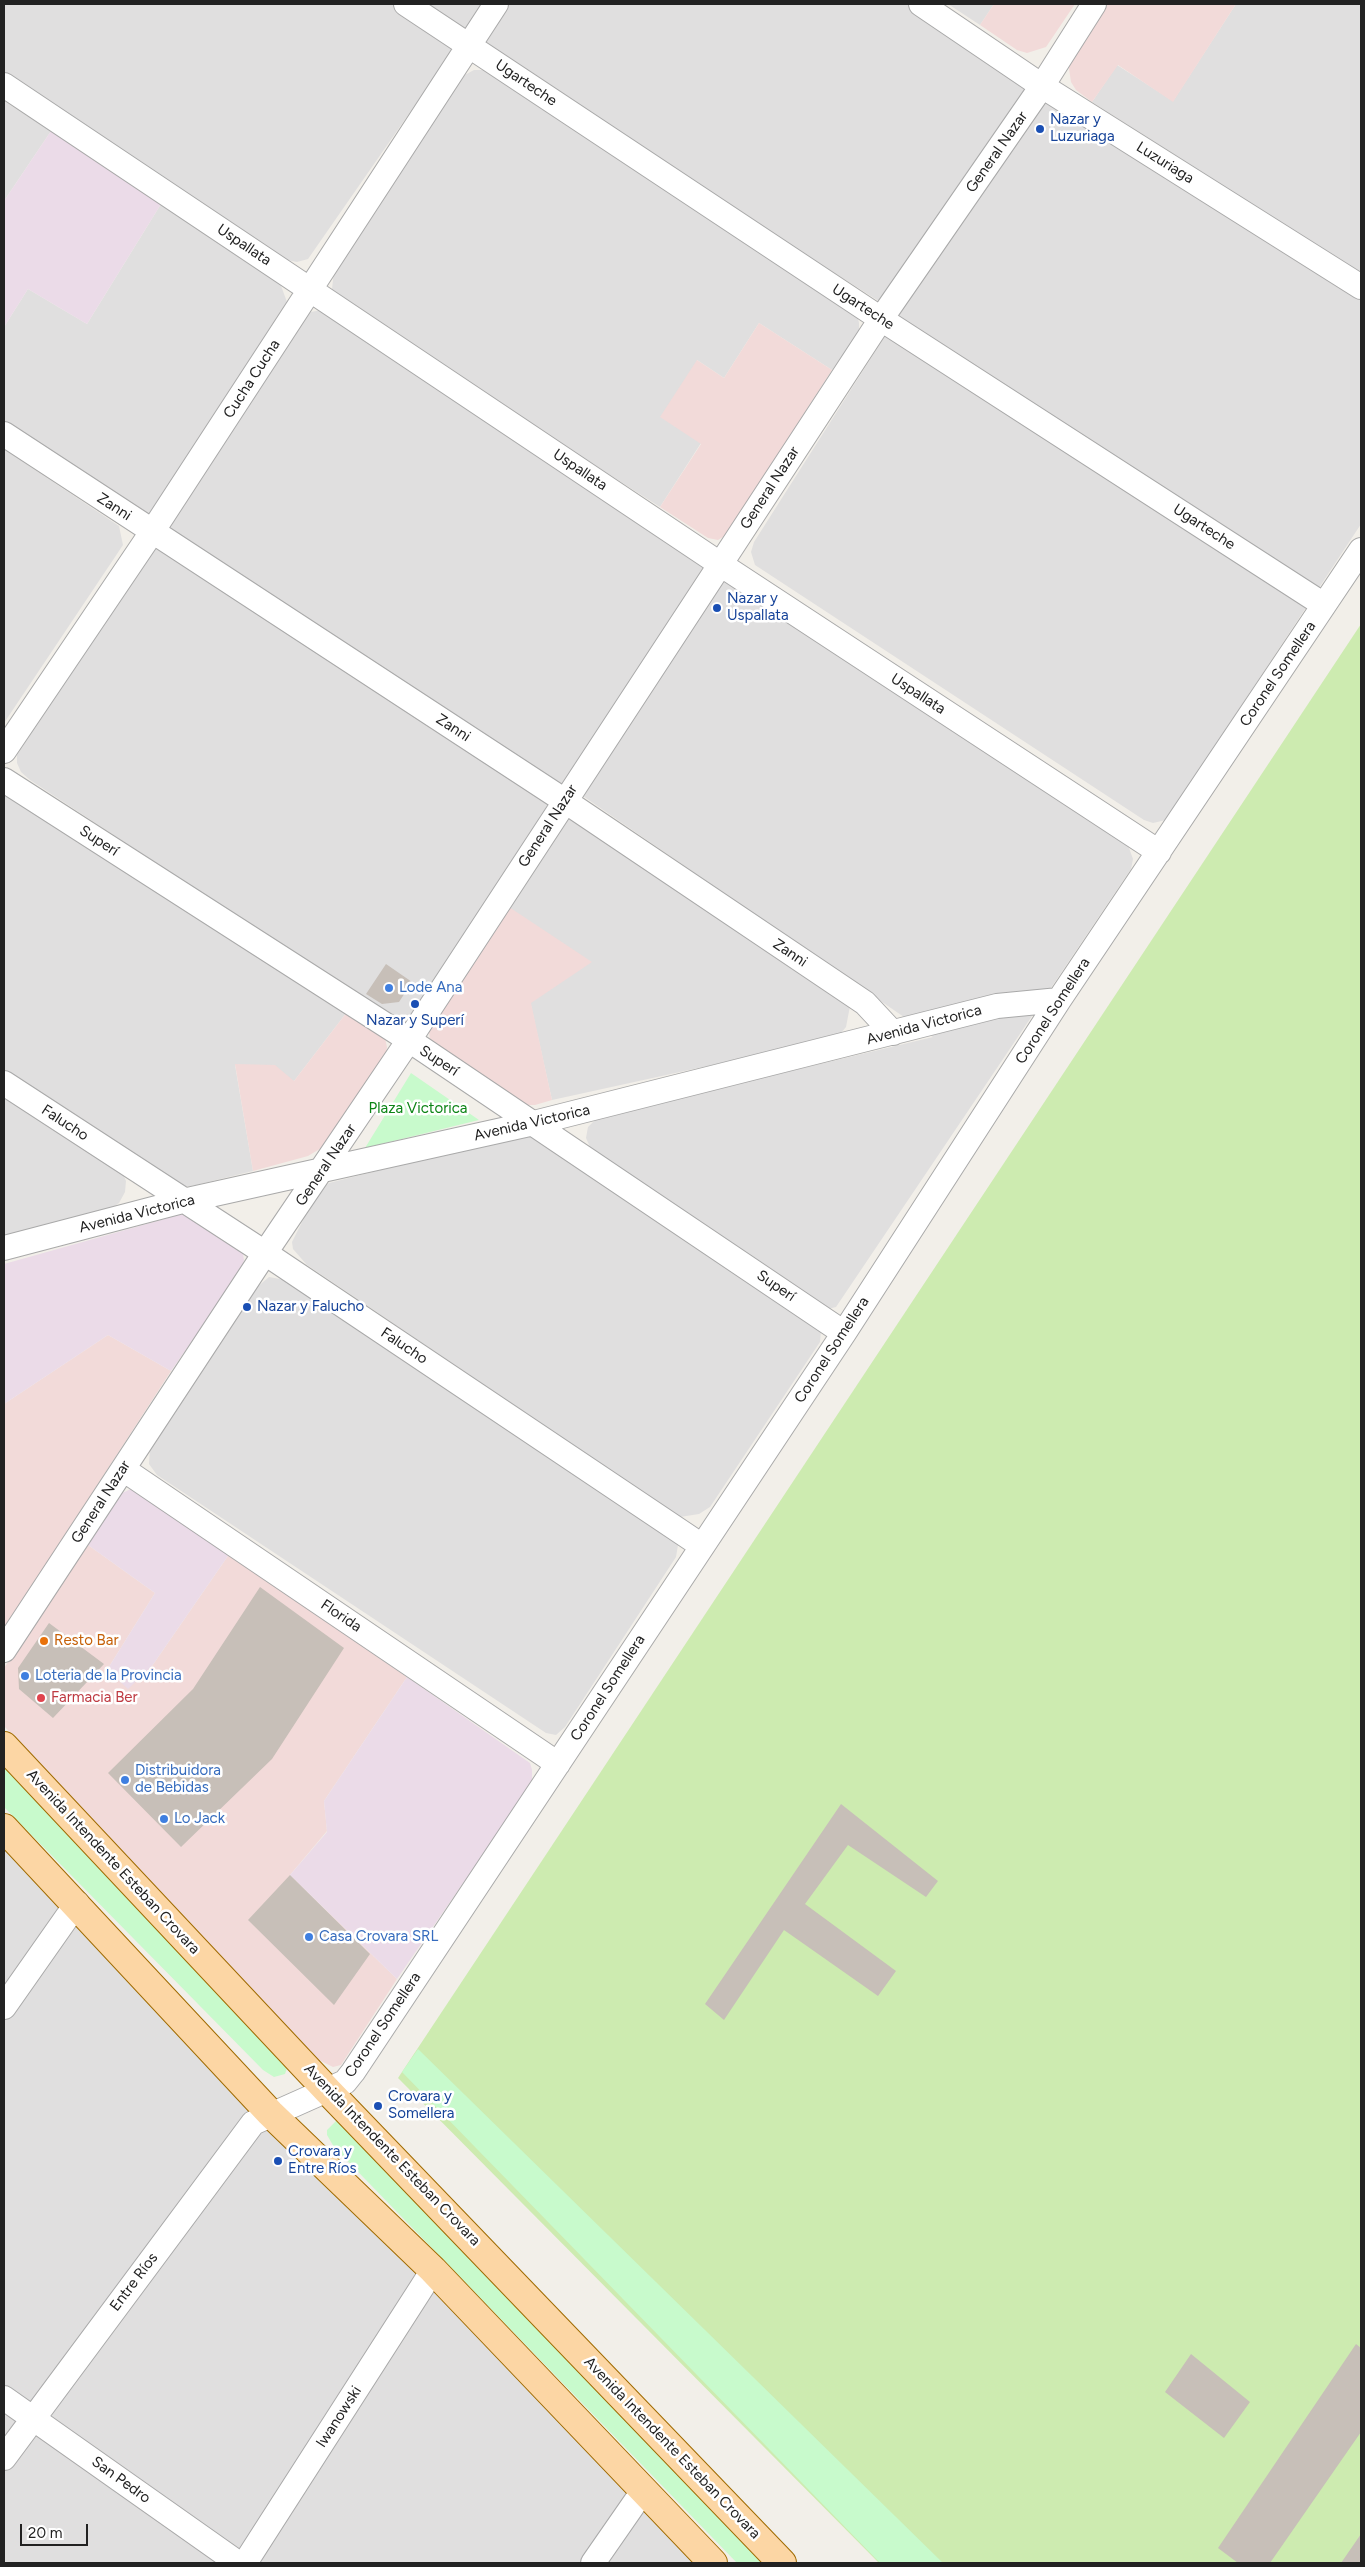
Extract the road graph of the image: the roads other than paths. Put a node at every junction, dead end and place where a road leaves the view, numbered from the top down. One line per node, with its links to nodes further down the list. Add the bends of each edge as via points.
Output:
1 (406, 4): 5 (street, Ugarteche)
2 (496, 4): 5 (street, Cucha Cucha)
3 (921, 4): 7 (street, Luzuriaga)
4 (1094, 4): 7 (street, General Nazar)
5 (468, 45): 9 (street, Cucha Cucha); 10 (street, Ugarteche)
6 (4, 85): 9 (street, Uspallata)
7 (1042, 86): 8 (street, Luzuriaga); 10 (street, General Nazar)
8 (1361, 287)
9 (310, 289): 12 (street, Cucha Cucha); 14 (street, Uspallata)
10 (882, 319): 14 (street, General Nazar); 15 (street, Ugarteche)
11 (4, 434): 12 (street, Zanni)
12 (152, 532): 16 (street, Cucha Cucha); 18 (street, Zanni)
13 (1361, 550): 15 (street, Coronel Somellera)
14 (720, 564): 18 (street, General Nazar); 19 (street, Uspallata)
15 (1324, 605): 19 (street, Coronel Somellera)
16 (4, 751)
17 (4, 780): 22 (street, Superí)
18 (565, 801): 21 (street, Zanni, via 865,1003); 22 (street, General Nazar)
19 (1159, 852): 20 (street, Coronel Somellera)
20 (1059, 1000): 21 (street, Avenida Victorica, via 997,1006); 29 (street, Coronel Somellera)
21 (893, 1033): 24 (street, Avenida Victorica)
22 (408, 1040): 24 (street, Superí); 25 (street, General Nazar)
23 (4, 1083): 26 (street, Falucho)
24 (534, 1124): 25 (street, Avenida Victorica); 29 (street, Superí)
25 (322, 1172): 26 (street, Avenida Victorica); 28 (street, General Nazar)
26 (183, 1201): 27 (street, Avenida Victorica); 28 (street, Falucho)
27 (4, 1248)
28 (265, 1253): 30 (street, General Nazar); 31 (street, Falucho)
29 (844, 1333): 31 (street, Coronel Somellera)
30 (124, 1469): 32 (street, General Nazar); 34 (street, Florida)
31 (702, 1546): 34 (street, Coronel Somellera)
32 (4, 1650)
33 (4, 1746): 38 (main road, Avenida Intendente Esteban Crovara)
34 (558, 1764): 38 (street, Coronel Somellera, via 353,2072 344,2082)
35 (4, 1828): 36 (main road)
36 (77, 1904): 37 (street); 39 (main road)
37 (4, 2007)
38 (327, 2090): 39 (street, Coronel Somellera); 49 (main road, Avenida Intendente Esteban Crovara)
39 (270, 2113): 40 (main road); 42 (street, Entre Ríos, via 253,2123)
40 (433, 2270): 44 (main road); 46 (street, Iwanowski)
41 (4, 2398): 42 (street, San Pedro)
42 (33, 2417): 43 (street, Entre Ríos); 45 (street, San Pedro)
43 (4, 2458)
44 (643, 2491): 47 (street); 48 (main road)
45 (238, 2563)
46 (245, 2563)
47 (593, 2563)
48 (713, 2563)
49 (782, 2563)

